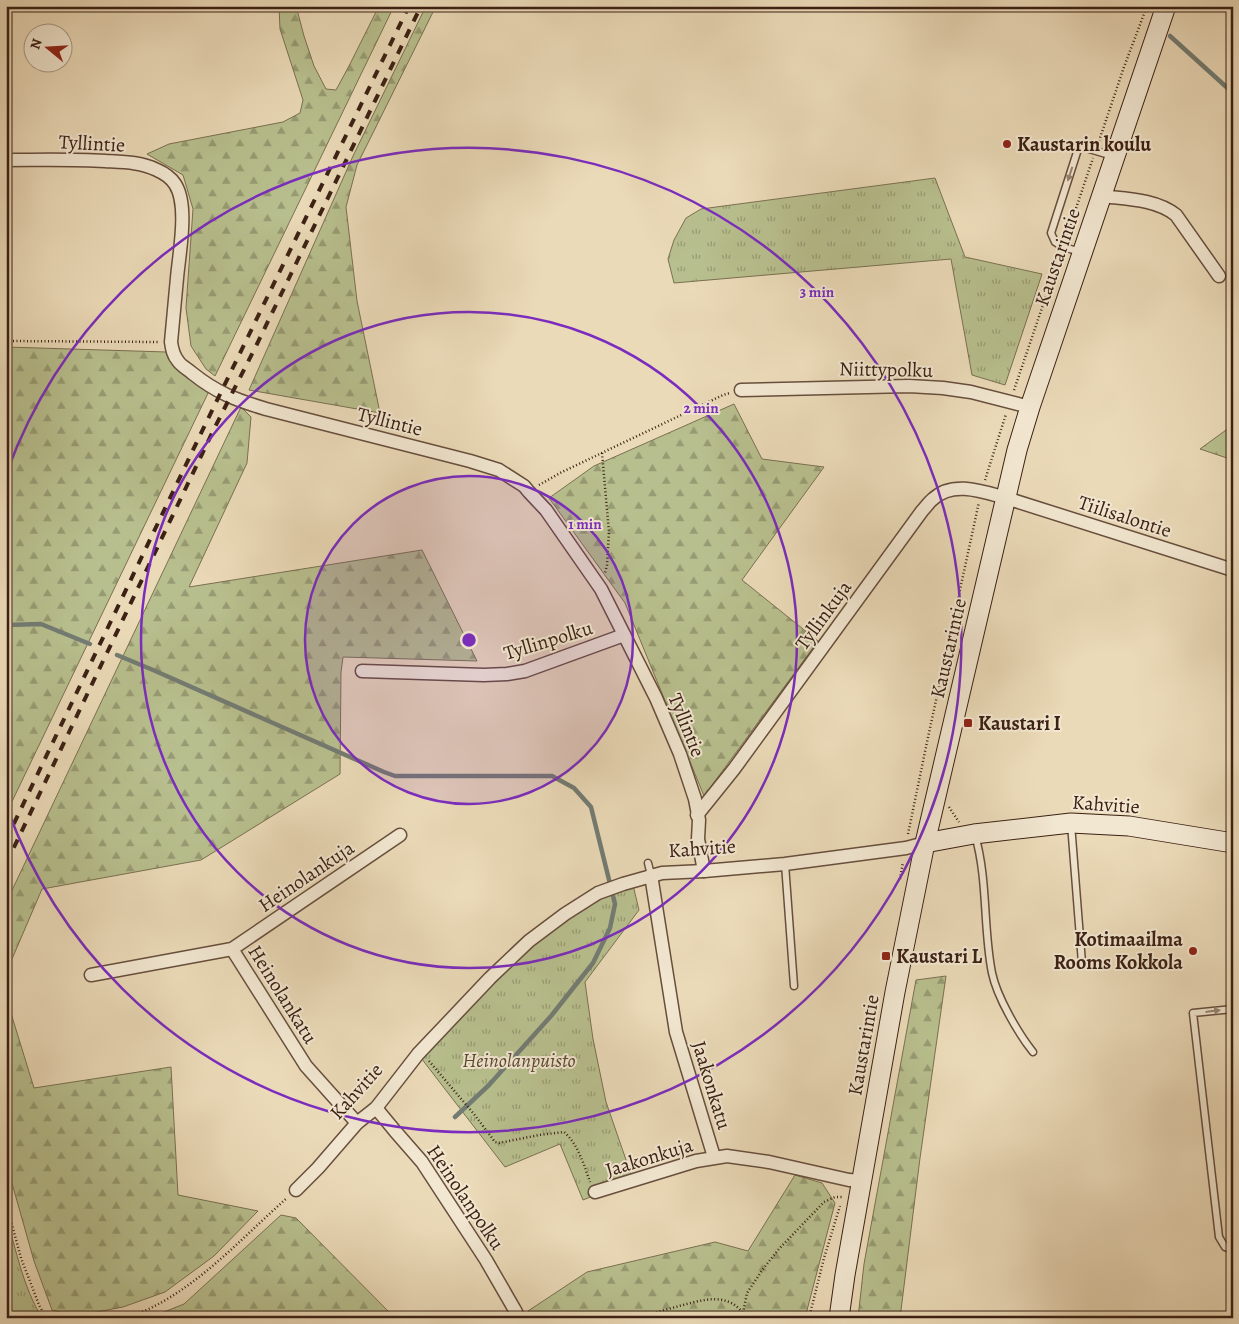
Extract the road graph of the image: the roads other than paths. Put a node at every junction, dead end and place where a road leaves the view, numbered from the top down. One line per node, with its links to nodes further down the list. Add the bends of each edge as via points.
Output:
1 (1166, 6): 2 (street, Kaustarintie)
2 (1114, 157): 4 (street, Kaustarintie); 5 (lane, one-way to 5, via 1079,146 1051,233 1055,242)
3 (6, 160): 11 (street, Tyllintie, via 128,163 158,170 168,177 176,185 182,210 171,342 179,362 198,378 235,400 499,470 524,486 546,510 601,589)
4 (1101, 196): 5 (street, Kaustarintie); 6 (street, via 1169,209)
5 (1082, 253): 8 (street, Kaustarintie)
6 (1220, 276)
7 (741, 390): 8 (street, Niittypolku, via 943,388)
8 (1030, 407): 9 (street, Kaustarintie)
9 (1006, 498): 10 (street, Tiilisalontie); 13 (street, Tyllinkuja, via 956,488 934,497); 17 (street, Kaustarintie)
10 (1233, 570)
11 (624, 635): 12 (street, Tyllinpolku, via 526,671 507,674); 13 (street, Tyllintie, via 680,754)
12 (362, 671)
13 (698, 815): 21 (street, Tyllintie, via 698,839)
14 (1071, 823): 15 (street, Kahvitie); 18 (street, Kahvitie, via 1129,826); 23 (lane)
15 (974, 834): 17 (street, Kahvitie); 27 (lane, via 983,881 992,975 1010,1016)
16 (400, 835): 22 (street, Heinolankuja)
17 (925, 844): 19 (street, Kahvitie); 31 (street, Kaustarintie, via 893,1001)
18 (1233, 844)
19 (785, 864): 21 (street, Kahvitie); 25 (lane)
20 (649, 869): 21 (street, Kahvitie, via 662,873); 28 (street, Kahvitie, via 623,884 598,893 529,941 420,1051); 30 (street, Jaakonkatu, via 676,1032)
21 (704, 871)
22 (232, 949): 24 (street, Heinolankatu); 29 (street, Heinolankatu, via 306,1066)
23 (1082, 963)
24 (91, 974)
25 (794, 986)
26 (1233, 1009): 34 (lane, one-way to 26, via 1225,1247 1219,1238 1193,1013)
27 (1033, 1052)
28 (376, 1108): 29 (street, Kahvitie); 35 (street, Heinolanpolku, via 422,1162)
29 (357, 1123): 32 (street, Kahvitie)
30 (714, 1158): 31 (street, Jaakonkatu, via 727,1156 769,1162); 33 (street, Jaakonkuja)
31 (862, 1181): 36 (street, Kaustarintie)
32 (296, 1190)
33 (595, 1192)
34 (1233, 1250)
35 (516, 1312)
36 (839, 1318)

